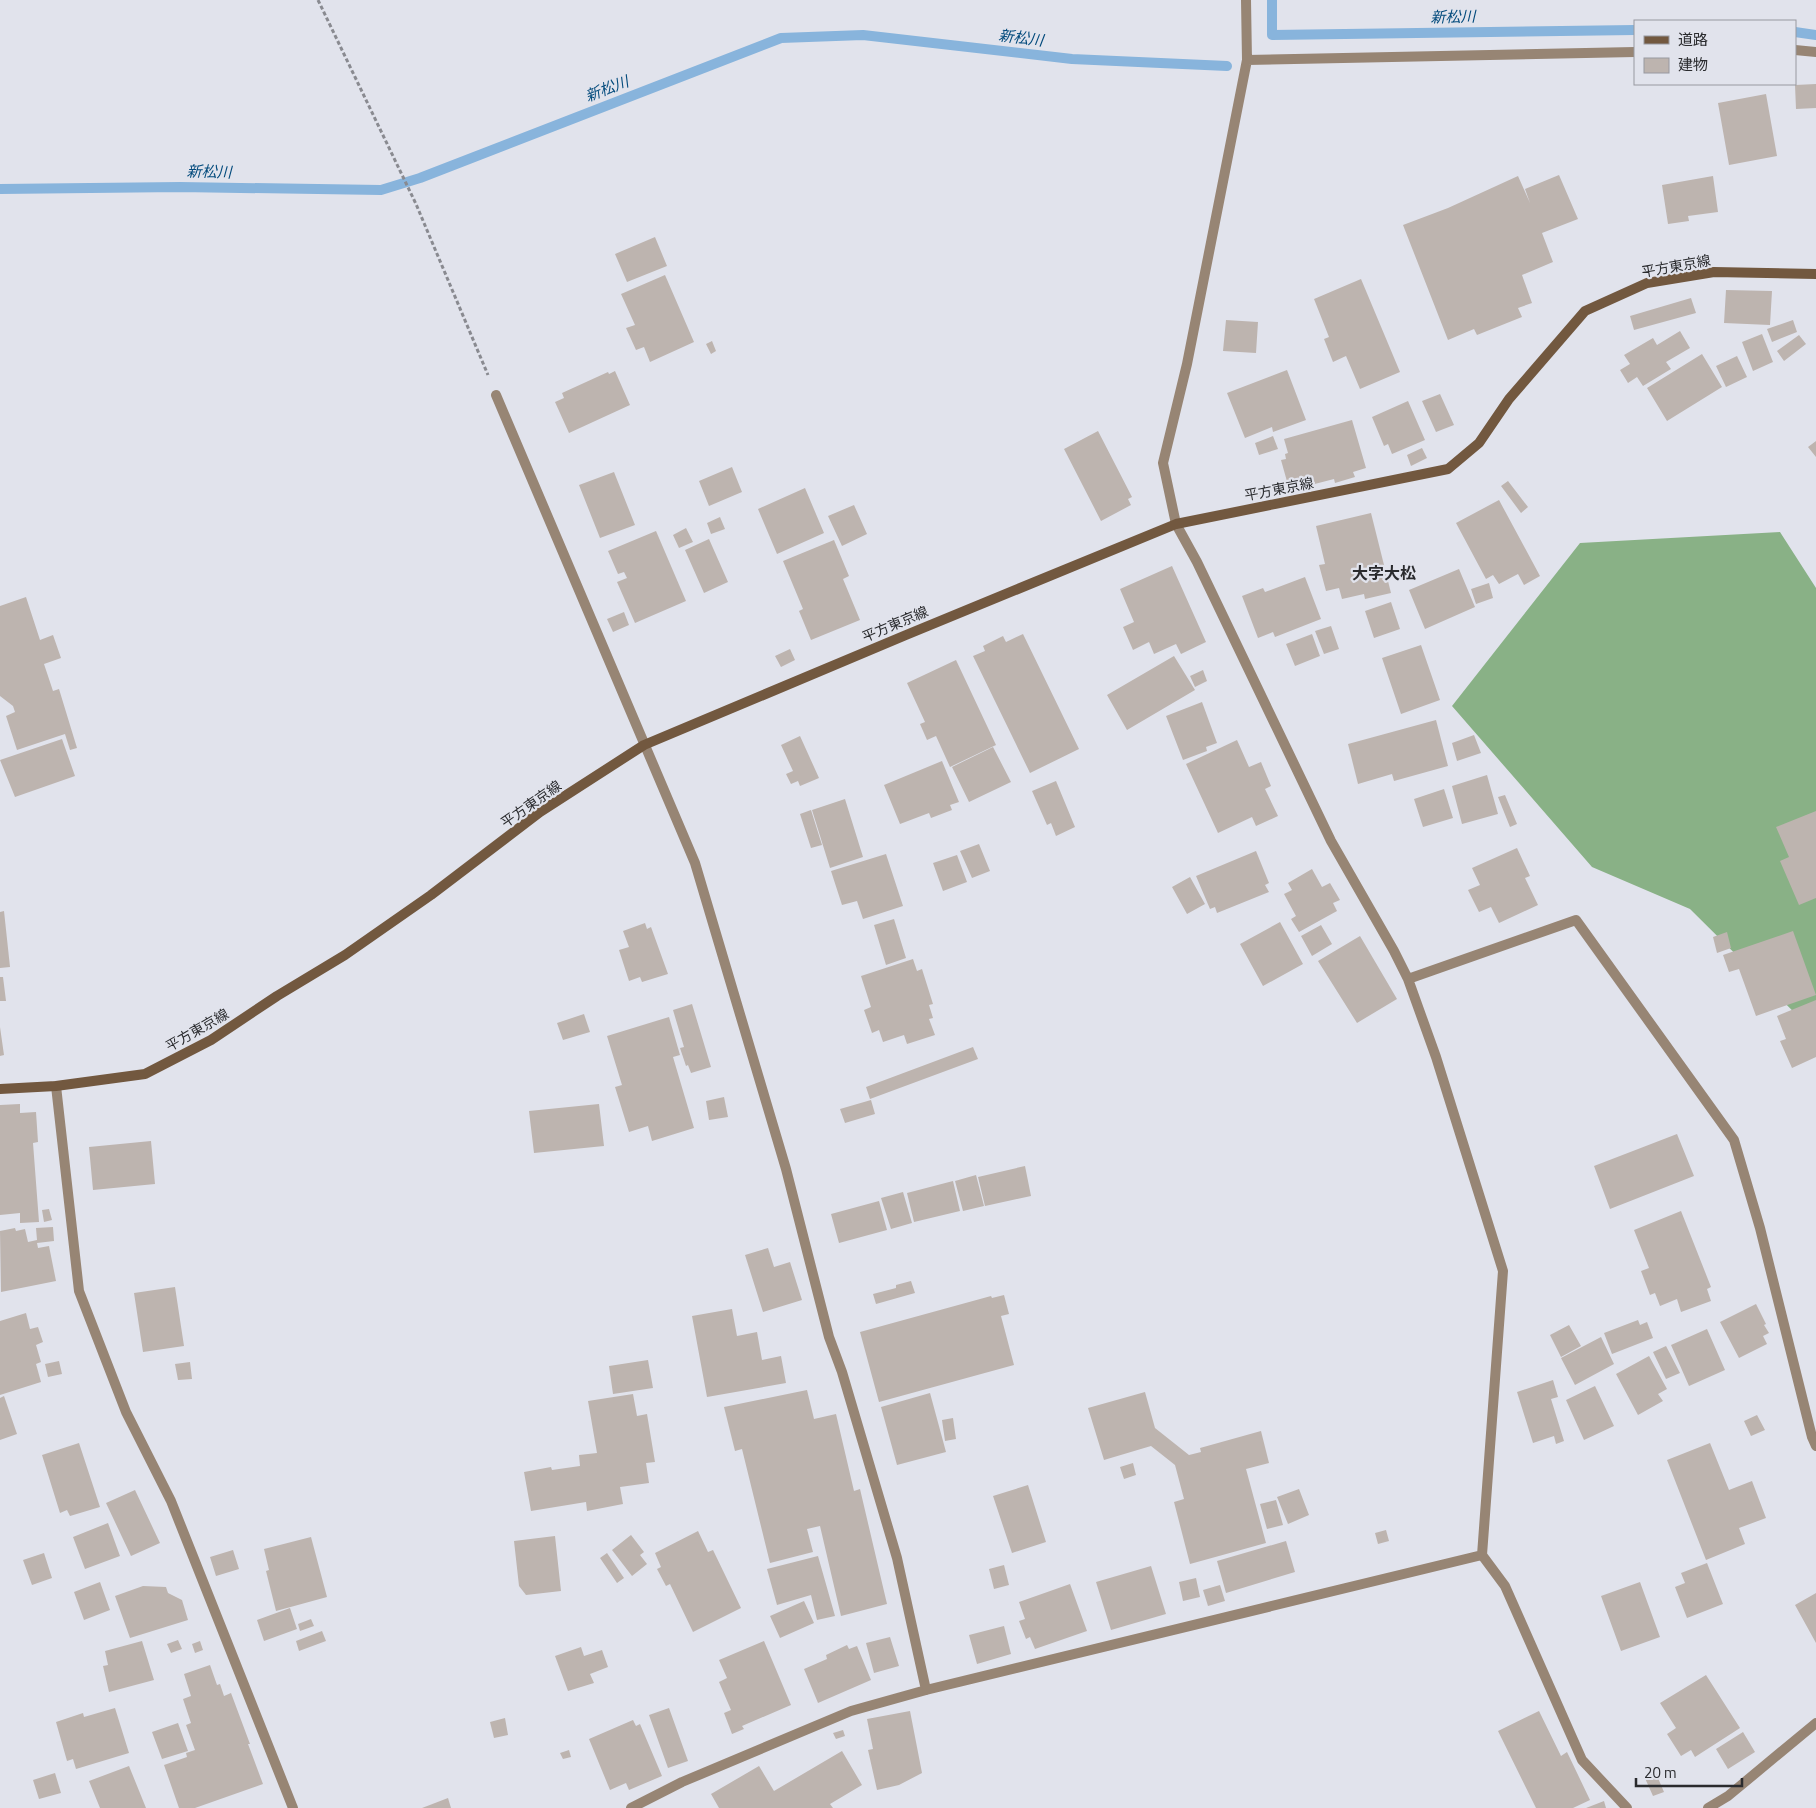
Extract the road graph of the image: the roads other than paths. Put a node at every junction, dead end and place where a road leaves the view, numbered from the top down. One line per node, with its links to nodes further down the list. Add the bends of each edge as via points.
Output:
1 (1246, 0): 5 (street)
2 (1796, 50): 4 (street)
3 (1634, 52): 5 (street)
4 (1816, 52)
5 (1247, 60): 8 (street, via 1187,364 1163,463)
6 (1816, 274): 8 (main road, 平方東京線, via 1714,272 1647,283 1585,311 1509,399 1479,443 1448,469)
7 (496, 395): 9 (street)
8 (1176, 524): 9 (main road, 平方東京線); 10 (street, via 1198,562 1331,841)
9 (644, 745): 11 (main road, 平方東京線, via 540,812 344,956 211,1040 145,1074); 15 (street, via 695,864 732,982 786,1169 829,1337 897,1558)
10 (1408, 978): 13 (street, via 1576,920 1734,1140); 14 (street, via 1503,1271)
11 (56, 1086): 12 (main road, 平方東京線); 17 (street, via 79,1291 126,1412 171,1501)
12 (0, 1088)
13 (1816, 1446)
14 (1482, 1555): 15 (street); 19 (street, via 1505,1586 1582,1760)
15 (926, 1690): 18 (street, via 851,1712 682,1782)
16 (1816, 1723): 20 (street, via 1728,1796)
17 (293, 1808)
18 (631, 1808)
19 (1627, 1808)
20 (1708, 1808)

